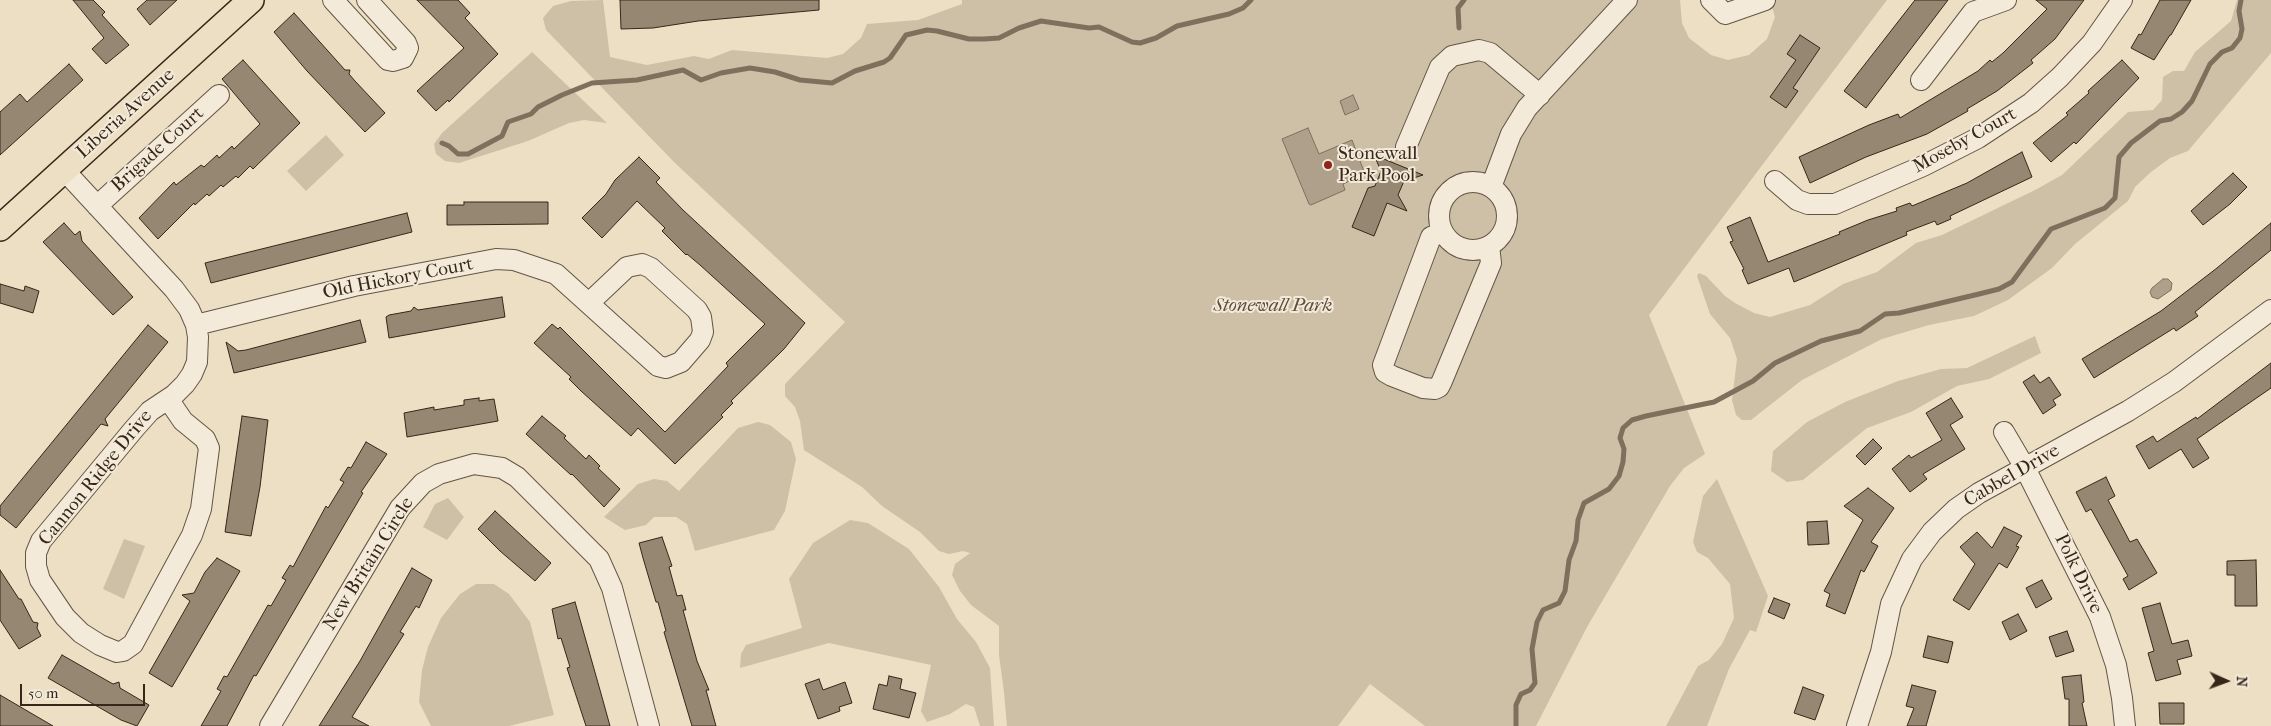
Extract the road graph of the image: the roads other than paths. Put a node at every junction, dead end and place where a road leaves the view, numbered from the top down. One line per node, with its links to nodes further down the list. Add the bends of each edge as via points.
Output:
1 (251, 0): 14 (main road, Liberia Avenue)
2 (333, 0): 3 (street, via 388,60 393,62 403,58 408,48 406,43)
3 (367, 0)
4 (1627, 0): 11 (street)
5 (1765, 0): 9 (street)
6 (2006, 0): 8 (street, via 1993,6)
7 (2122, 0): 15 (street, Moseby Court, via 2092,43 2060,77 2030,103 1978,138 1835,204 1808,204 1797,200)
8 (1976, 4): 10 (street)
9 (1718, 7)
10 (1921, 80)
11 (1540, 94): 13 (street, via 1490,53 1479,50 1452,56 1440,67); 16 (street, via 1511,134)
12 (219, 95): 17 (street, Brigade Court)
13 (1406, 147)
14 (64, 170): 17 (street, Cannon Ridge Drive); 18 (main road, Liberia Avenue)
15 (1775, 181)
16 (1491, 187): 19 (street, via 1482,183 1465,183 1450,191 1440,206); 20 (street, via 1503,200 1506,217 1502,234)
17 (97, 206): 23 (street, Cannon Ridge Drive, via 174,289)
18 (0, 228)
19 (1443, 232): 20 (street, via 1463,248); 20 (street, via 1431,237 1383,365 1385,372 1423,388 1439,387 1490,263)
20 (1489, 246)
21 (590, 302): 21 (street, Old Hickory Court, via 658,366 666,368 681,362 703,332 697,310 651,268 642,264 627,267); 23 (street, Old Hickory Court, via 568,282 545,269 514,260 496,259 354,286)
22 (2271, 310): 26 (street, Cabbel Drive, via 2167,386)
23 (196, 325): 24 (street, Cannon Ridge Drive, via 198,352 192,374)
24 (168, 399): 24 (street, Cannon Ridge Drive, via 209,448 201,510 192,535 133,644 117,652 81,633 65,617 40,580 36,554 41,541 134,429 150,411)
25 (2004, 432): 26 (street, Polk Drive)
26 (2024, 466): 29 (street, Cabbel Drive, via 1956,509 1932,532 1912,559 1891,604 1881,652); 30 (street, Polk Drive, via 2106,632 2119,681)
27 (270, 726): 28 (street, New Britain Circle, via 400,508 423,484 439,474 474,464 502,468 517,477 598,559 612,588)
28 (649, 726)
29 (1857, 726)
30 (2125, 726)

